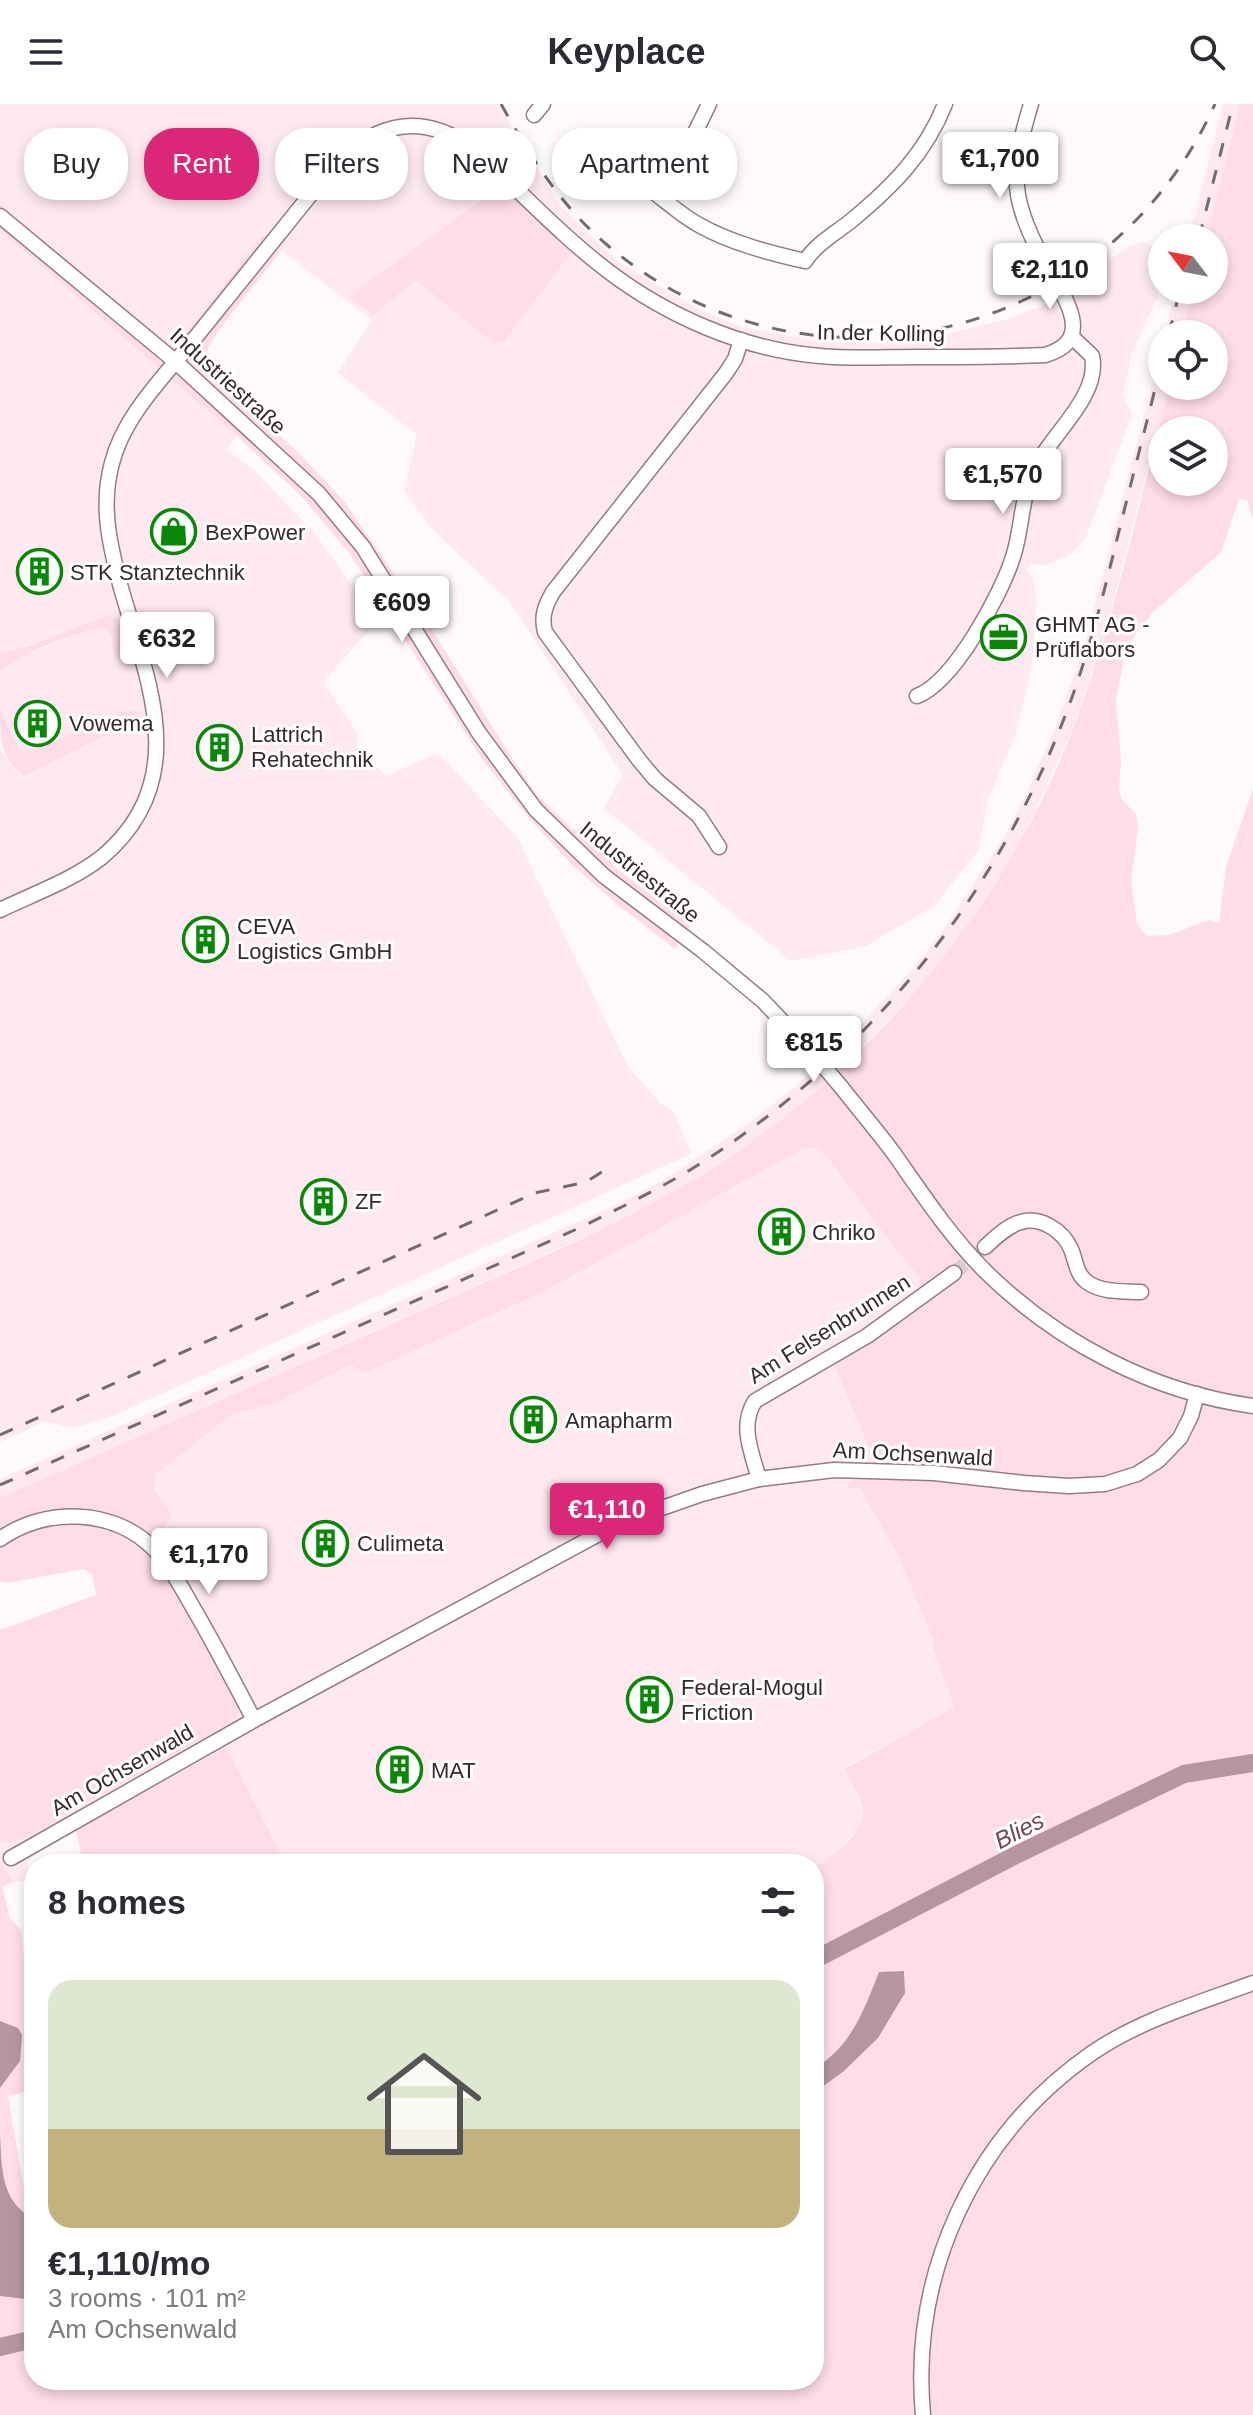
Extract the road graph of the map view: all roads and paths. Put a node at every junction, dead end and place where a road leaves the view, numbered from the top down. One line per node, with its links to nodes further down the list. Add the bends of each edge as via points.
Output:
1 (709, 104): 4 (street)
2 (945, 104): 5 (street, via 936,129 911,165 805,261 723,236)
3 (1031, 104): 7 (street, via 1016,166 1018,194 1023,217 1065,298)
4 (697, 128)
5 (666, 200)
6 (0, 216): 9 (street, Industriestraße)
7 (1071, 336): 8 (street, In der Kolling, via 1055,352 1016,357 817,356); 10 (street, via 1092,356 1088,386 1031,475 1016,547 1000,590 948,673)
8 (741, 340): 9 (street, In der Kolling, via 650,300 608,271 455,136 405,126 373,134 343,155); 11 (street, via 726,373 553,592 543,622 545,632 639,760 699,816)
9 (176, 362): 12 (street, In der Kolling, via 121,437 106,490 112,554 155,705 157,755 152,779 130,825 101,857); 16 (street, Industriestraße, bridge, via 273,449 343,522 479,733 536,810 604,876 763,1001 871,1122 984,1270 1085,1348)
10 (917, 696)
11 (719, 847)
12 (0, 910)
13 (985, 1247): 15 (street, via 1022,1221 1040,1222 1063,1236 1079,1275 1090,1284)
14 (954, 1273): 18 (street, Am Felsenbrunnen, via 867,1336 755,1401 746,1429)
15 (1141, 1292)
16 (1197, 1394): 17 (street, Industriestraße); 18 (street, Am Ochsenwald, via 1180,1438 1159,1460 1105,1484 834,1470)
17 (1253, 1406)
18 (759, 1479): 20 (street, Am Ochsenwald, via 619,1523)
19 (0, 1539): 20 (street, via 56,1517 78,1516 138,1537 160,1556 181,1586)
20 (254, 1720): 21 (street, Am Ochsenwald)
21 (11, 1858)
22 (1253, 1983): 23 (street, via 1151,2021 1092,2053 1009,2130 969,2188 943,2246 923,2333)
23 (923, 2415)

